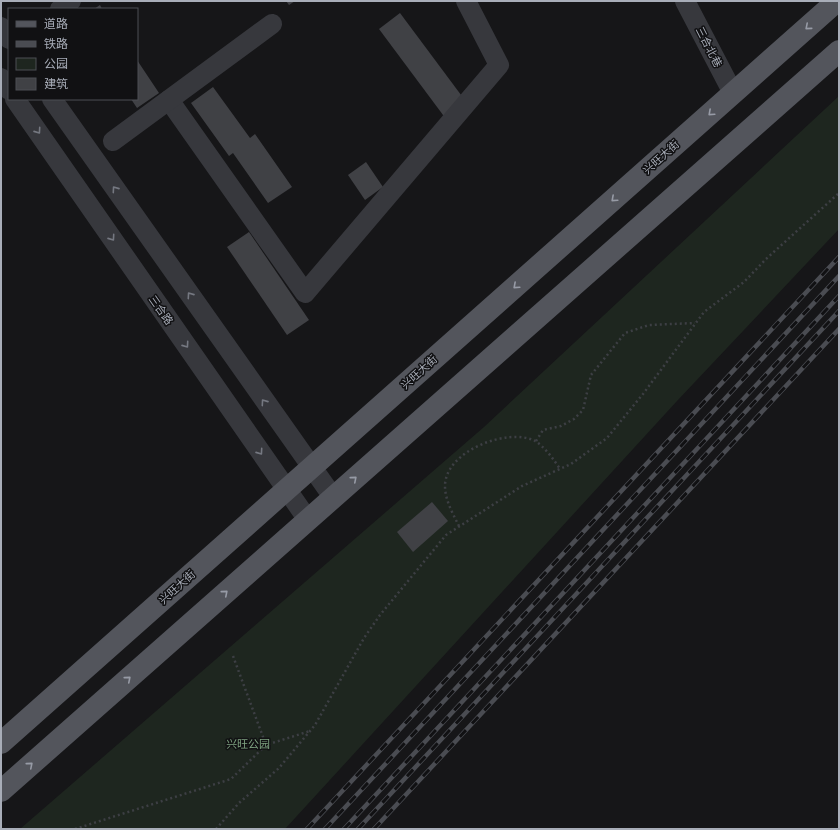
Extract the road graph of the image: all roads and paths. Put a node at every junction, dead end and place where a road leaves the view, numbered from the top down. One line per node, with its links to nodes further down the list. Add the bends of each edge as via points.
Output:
1 (72, 1): 5 (street)
2 (466, 1): 15 (street, via 499,65 305,293)
3 (685, 1): 12 (street, 三合北巷)
4 (837, 1): 12 (main road, 兴旺大街, one-way to 12)
5 (62, 8)
6 (272, 24): 15 (street)
7 (1, 27): 8 (street)
8 (8, 38)
9 (839, 51): 23 (main road, one-way to 9)
10 (1, 78): 11 (street)
11 (8, 88)
12 (733, 93): 20 (main road, 兴旺大街, one-way to 20)
13 (17, 100): 22 (street, 三合路, one-way to 22)
14 (53, 100): 20 (street, one-way to 14)
15 (169, 100): 16 (street)
16 (113, 141)
17 (839, 193): 18 (path, via 744,282 704,312)
18 (695, 323): 19 (path, via 649,325 625,333 591,375 583,410 561,426 543,430); 21 (path, via 644,394 607,438)
19 (536, 441): 21 (path); 25 (path, via 521,438 495,439 461,456 450,469 445,485 449,504)
20 (311, 468): 22 (main road, 兴旺大街); 23 (street)
21 (560, 469): 25 (path, via 522,486)
22 (286, 490): 24 (street, 三合路); 28 (main road, 兴旺大街)
23 (333, 497): 24 (main road)
24 (308, 520): 30 (main road, one-way to 24)
25 (459, 526): 27 (path, via 446,535 380,615)
26 (233, 656): 29 (path)
27 (310, 730): 29 (path); 32 (path, via 279,768 239,803)
28 (1, 743)
29 (266, 745): 31 (path, via 231,779)
30 (1, 791)
31 (75, 829)
32 (216, 829)

